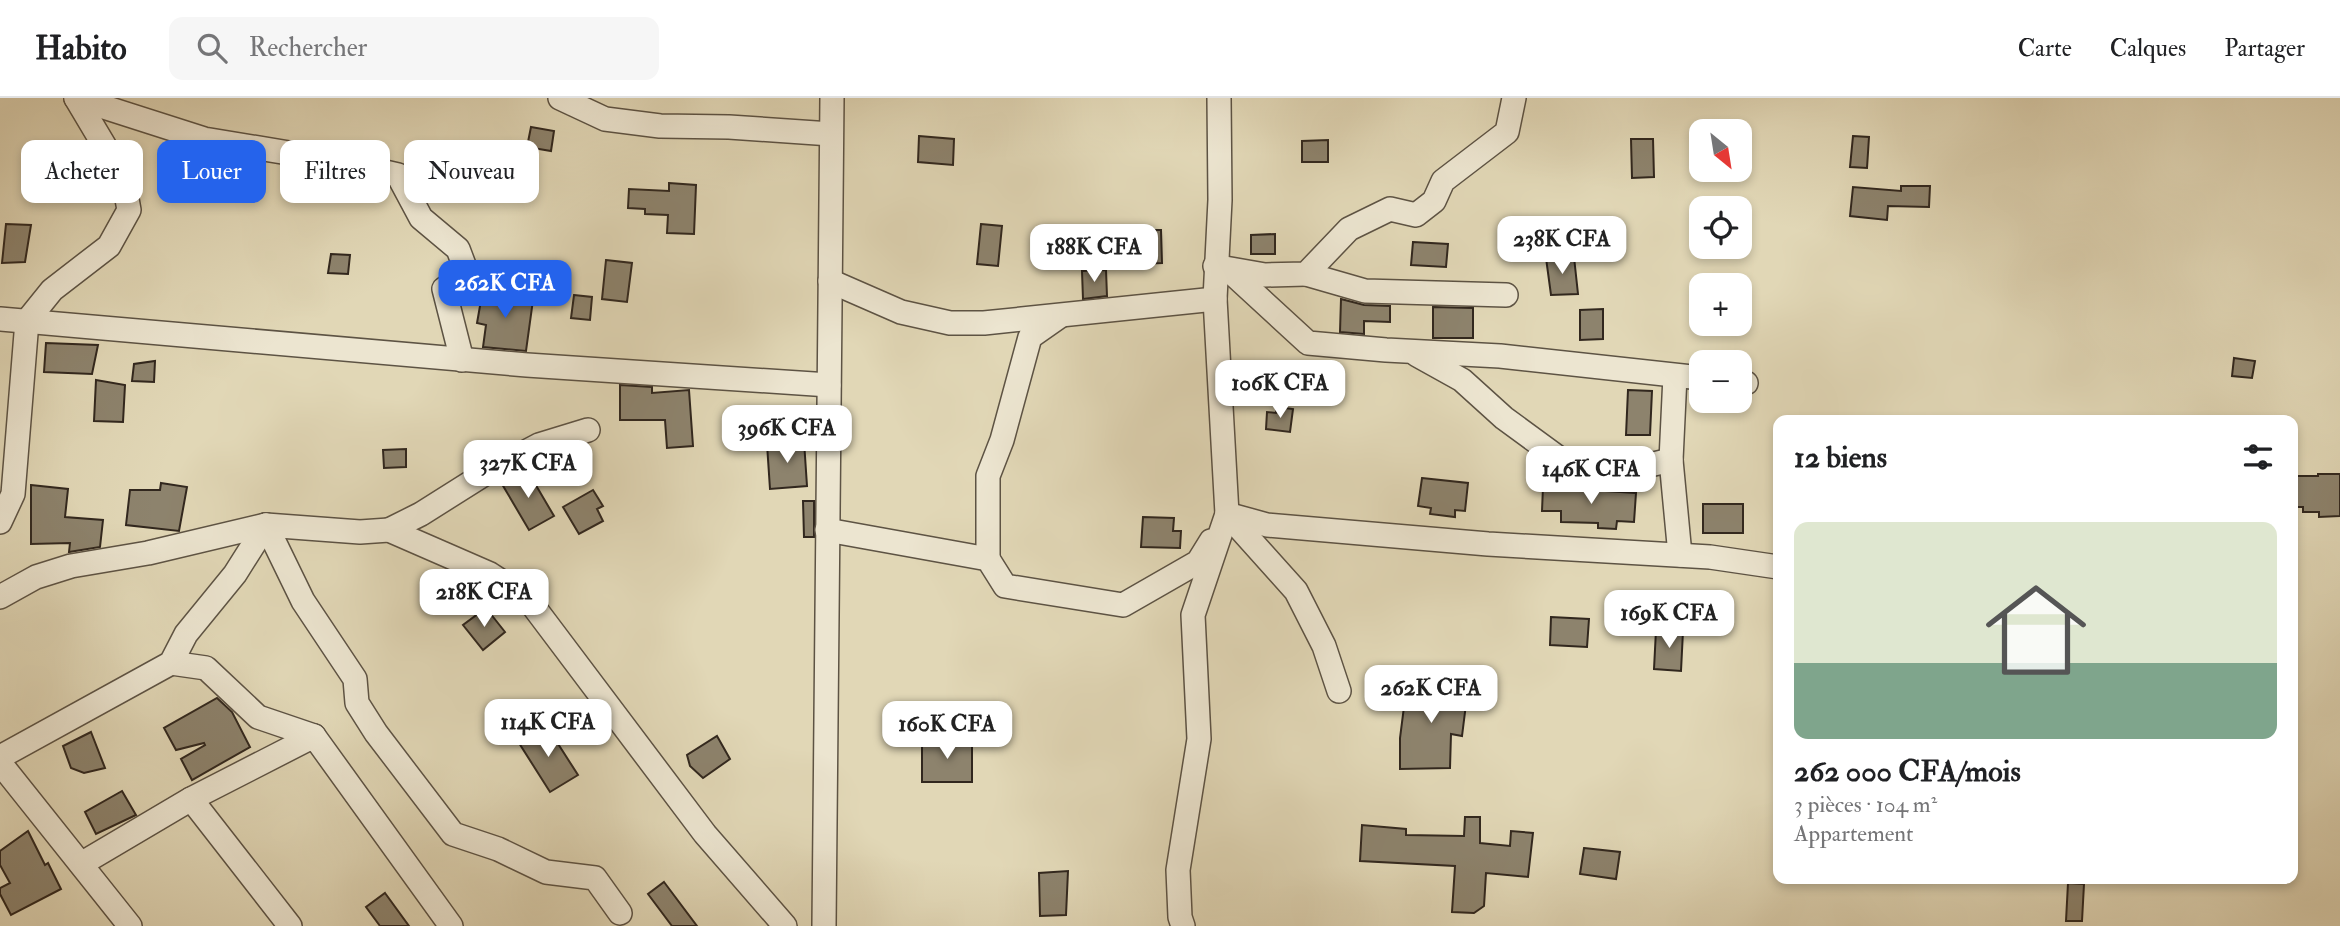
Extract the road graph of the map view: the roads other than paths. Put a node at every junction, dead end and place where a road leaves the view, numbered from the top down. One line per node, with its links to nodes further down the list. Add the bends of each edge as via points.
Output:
1 (560, 98): 5 (street, via 605,119)
2 (832, 98): 5 (street)
3 (1219, 98): 6 (street)
4 (1514, 98): 7 (street, via 1507,132 1443,181 1434,201 1416,215 1390,209 1349,229)
5 (831, 134): 8 (street)
6 (1216, 266): 7 (street, via 1265,275); 10 (street); 14 (street, via 1233,274 1308,343)
7 (1306, 274): 9 (street, via 1365,290)
8 (830, 281): 11 (street, via 901,312 950,323); 18 (street)
9 (1506, 295)
10 (1215, 299): 11 (street); 21 (street)
11 (1062, 314): 27 (street, via 1030,337 1024,356 988,476)
12 (0, 319): 13 (street)
13 (27, 321): 15 (street); 15 (street, via 52,290 109,246 129,210 123,177 76,98 204,139 398,175 421,218 458,249 467,273 444,289); 22 (street, via 13,494)
14 (1411, 352): 16 (street, via 1500,356); 20 (street, via 1462,380 1560,459 1602,476)
15 (462, 360): 18 (street)
16 (1675, 376): 17 (street); 20 (street)
17 (1689, 377)
18 (829, 384): 25 (street)
19 (588, 430): 24 (street, via 539,445)
20 (1671, 460): 26 (street)
21 (1227, 514): 26 (street, via 1267,525); 27 (street, via 1198,562 1123,605 1005,586); 31 (street, via 1296,591 1324,646); 43 (street, via 1192,615 1199,739 1178,870)
22 (0, 522)
23 (266, 525): 24 (street); 29 (street, via 71,566); 30 (street, via 235,574 186,634); 37 (street, via 303,601 355,679 357,703 453,834 546,872 595,878)
24 (389, 530): 41 (street, via 489,574 528,599 705,834)
25 (827, 530): 27 (street); 42 (street)
26 (1680, 555): 28 (street)
27 (988, 559)
28 (1773, 566)
29 (0, 597)
30 (171, 663): 32 (street, via 206,668 258,717); 33 (street)
31 (1339, 691)
32 (314, 736): 35 (street); 40 (street)
33 (0, 757)
34 (0, 763): 36 (street)
35 (191, 799): 36 (street); 39 (street)
36 (81, 864): 38 (street)
37 (620, 914)
38 (130, 926)
39 (290, 926)
40 (451, 926)
41 (785, 926)
42 (824, 926)
43 (1183, 926)

